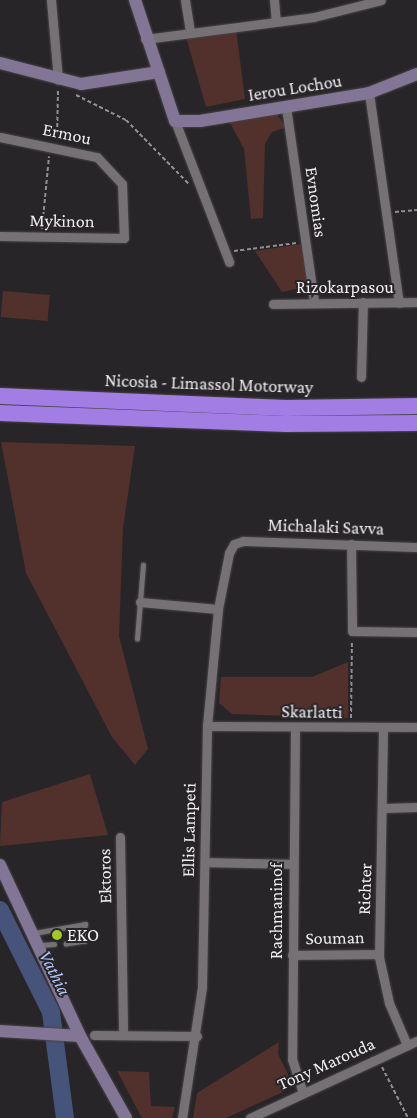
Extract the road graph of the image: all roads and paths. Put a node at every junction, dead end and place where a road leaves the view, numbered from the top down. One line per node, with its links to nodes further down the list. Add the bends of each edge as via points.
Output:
1 (51, 0): 12 (street)
2 (135, 0): 8 (street)
3 (185, 0): 7 (street)
4 (274, 0): 6 (street)
5 (381, 0): 6 (street)
6 (276, 21): 7 (street)
7 (190, 32): 8 (street)
8 (145, 39): 10 (street)
9 (0, 63): 12 (street)
10 (159, 72): 12 (street, via 104,83); 16 (street)
11 (417, 74): 14 (street, Ierou Lochou)
12 (62, 85): 18 (path, via 58,88)
13 (73, 93): 19 (path, via 126,120 197,193)
14 (368, 93): 15 (street, Ierou Lochou); 21 (street)
15 (286, 107): 16 (street, Ierou Lochou, via 200,122); 25 (street, Evnomias)
16 (175, 121): 19 (street)
17 (0, 137): 18 (street, Ermou)
18 (54, 147): 23 (path); 24 (street, Ermou, via 97,157 122,184)
19 (206, 193): 26 (street)
20 (417, 210): 21 (path)
21 (386, 213): 31 (street)
22 (0, 236): 23 (street, Mykinon)
23 (41, 237): 24 (street, Mykinon)
24 (124, 238)
25 (306, 242): 26 (path); 28 (street, Evnomias)
26 (225, 252): 27 (street)
27 (229, 262)
28 (314, 302): 29 (street, Rizokarpasou); 32 (street, Rizokarpasou)
29 (363, 302): 31 (street, Rizokarpasou); 33 (street)
30 (417, 302): 31 (street, Rizokarpasou)
31 (399, 303)
32 (273, 304)
33 (361, 377)
34 (0, 396): 35 (highway, Nicosia - Limassol Motorway, via 286,408)
35 (417, 406)
36 (0, 413): 38 (highway, Nicosia - Limassol Motorway)
37 (417, 423): 38 (highway, Nicosia - Limassol Motorway)
38 (286, 424): 39 (highway)
39 (417, 430)
40 (234, 544): 41 (street, Michalaki Savva); 45 (street, Ellis Lampeti)
41 (350, 544): 42 (street, Michalaki Savva); 46 (street)
42 (417, 547)
43 (143, 565): 44 (lane)
44 (140, 602): 45 (street); 48 (lane)
45 (218, 609): 49 (street, Ellis Lampeti)
46 (352, 631): 47 (street); 52 (path)
47 (417, 632)
48 (137, 639)
49 (207, 726): 51 (street, Skarlatti); 57 (street, Ellis Lampeti)
50 (417, 727): 53 (street, Skarlatti)
51 (296, 728): 52 (street, Skarlatti); 58 (street, Rachmaninof)
52 (351, 728): 53 (street, Skarlatti)
53 (383, 729): 55 (street, Richter)
54 (417, 807): 55 (street)
55 (385, 808): 64 (street, Richter)
56 (120, 837): 68 (street, Ektoros)
57 (205, 862): 58 (street); 70 (street, Ellis Lampeti)
58 (292, 864): 65 (street, Rachmaninof)
59 (0, 865): 60 (street)
60 (32, 933): 62 (lane, via 85,924 85,942); 63 (street)
61 (54, 944): 63 (lane)
62 (66, 944)
63 (38, 945): 69 (street)
64 (379, 954): 65 (street, Souman); 72 (street, Richter, via 389,1003)
65 (292, 955): 74 (street, Rachmaninof, via 292,1059)
66 (0, 1031): 69 (street)
67 (94, 1034): 68 (street)
68 (123, 1035): 70 (street)
69 (80, 1036): 75 (street)
70 (196, 1036): 76 (street, Ellis Lampeti)
71 (417, 1041): 72 (street, Tony Marouda)
72 (408, 1046): 73 (street, Tony Marouda)
73 (378, 1059): 74 (street, Tony Marouda); 78 (path)
74 (303, 1092): 77 (street, Tony Marouda)
75 (126, 1118)
76 (182, 1118)
77 (250, 1118)
78 (408, 1118)

